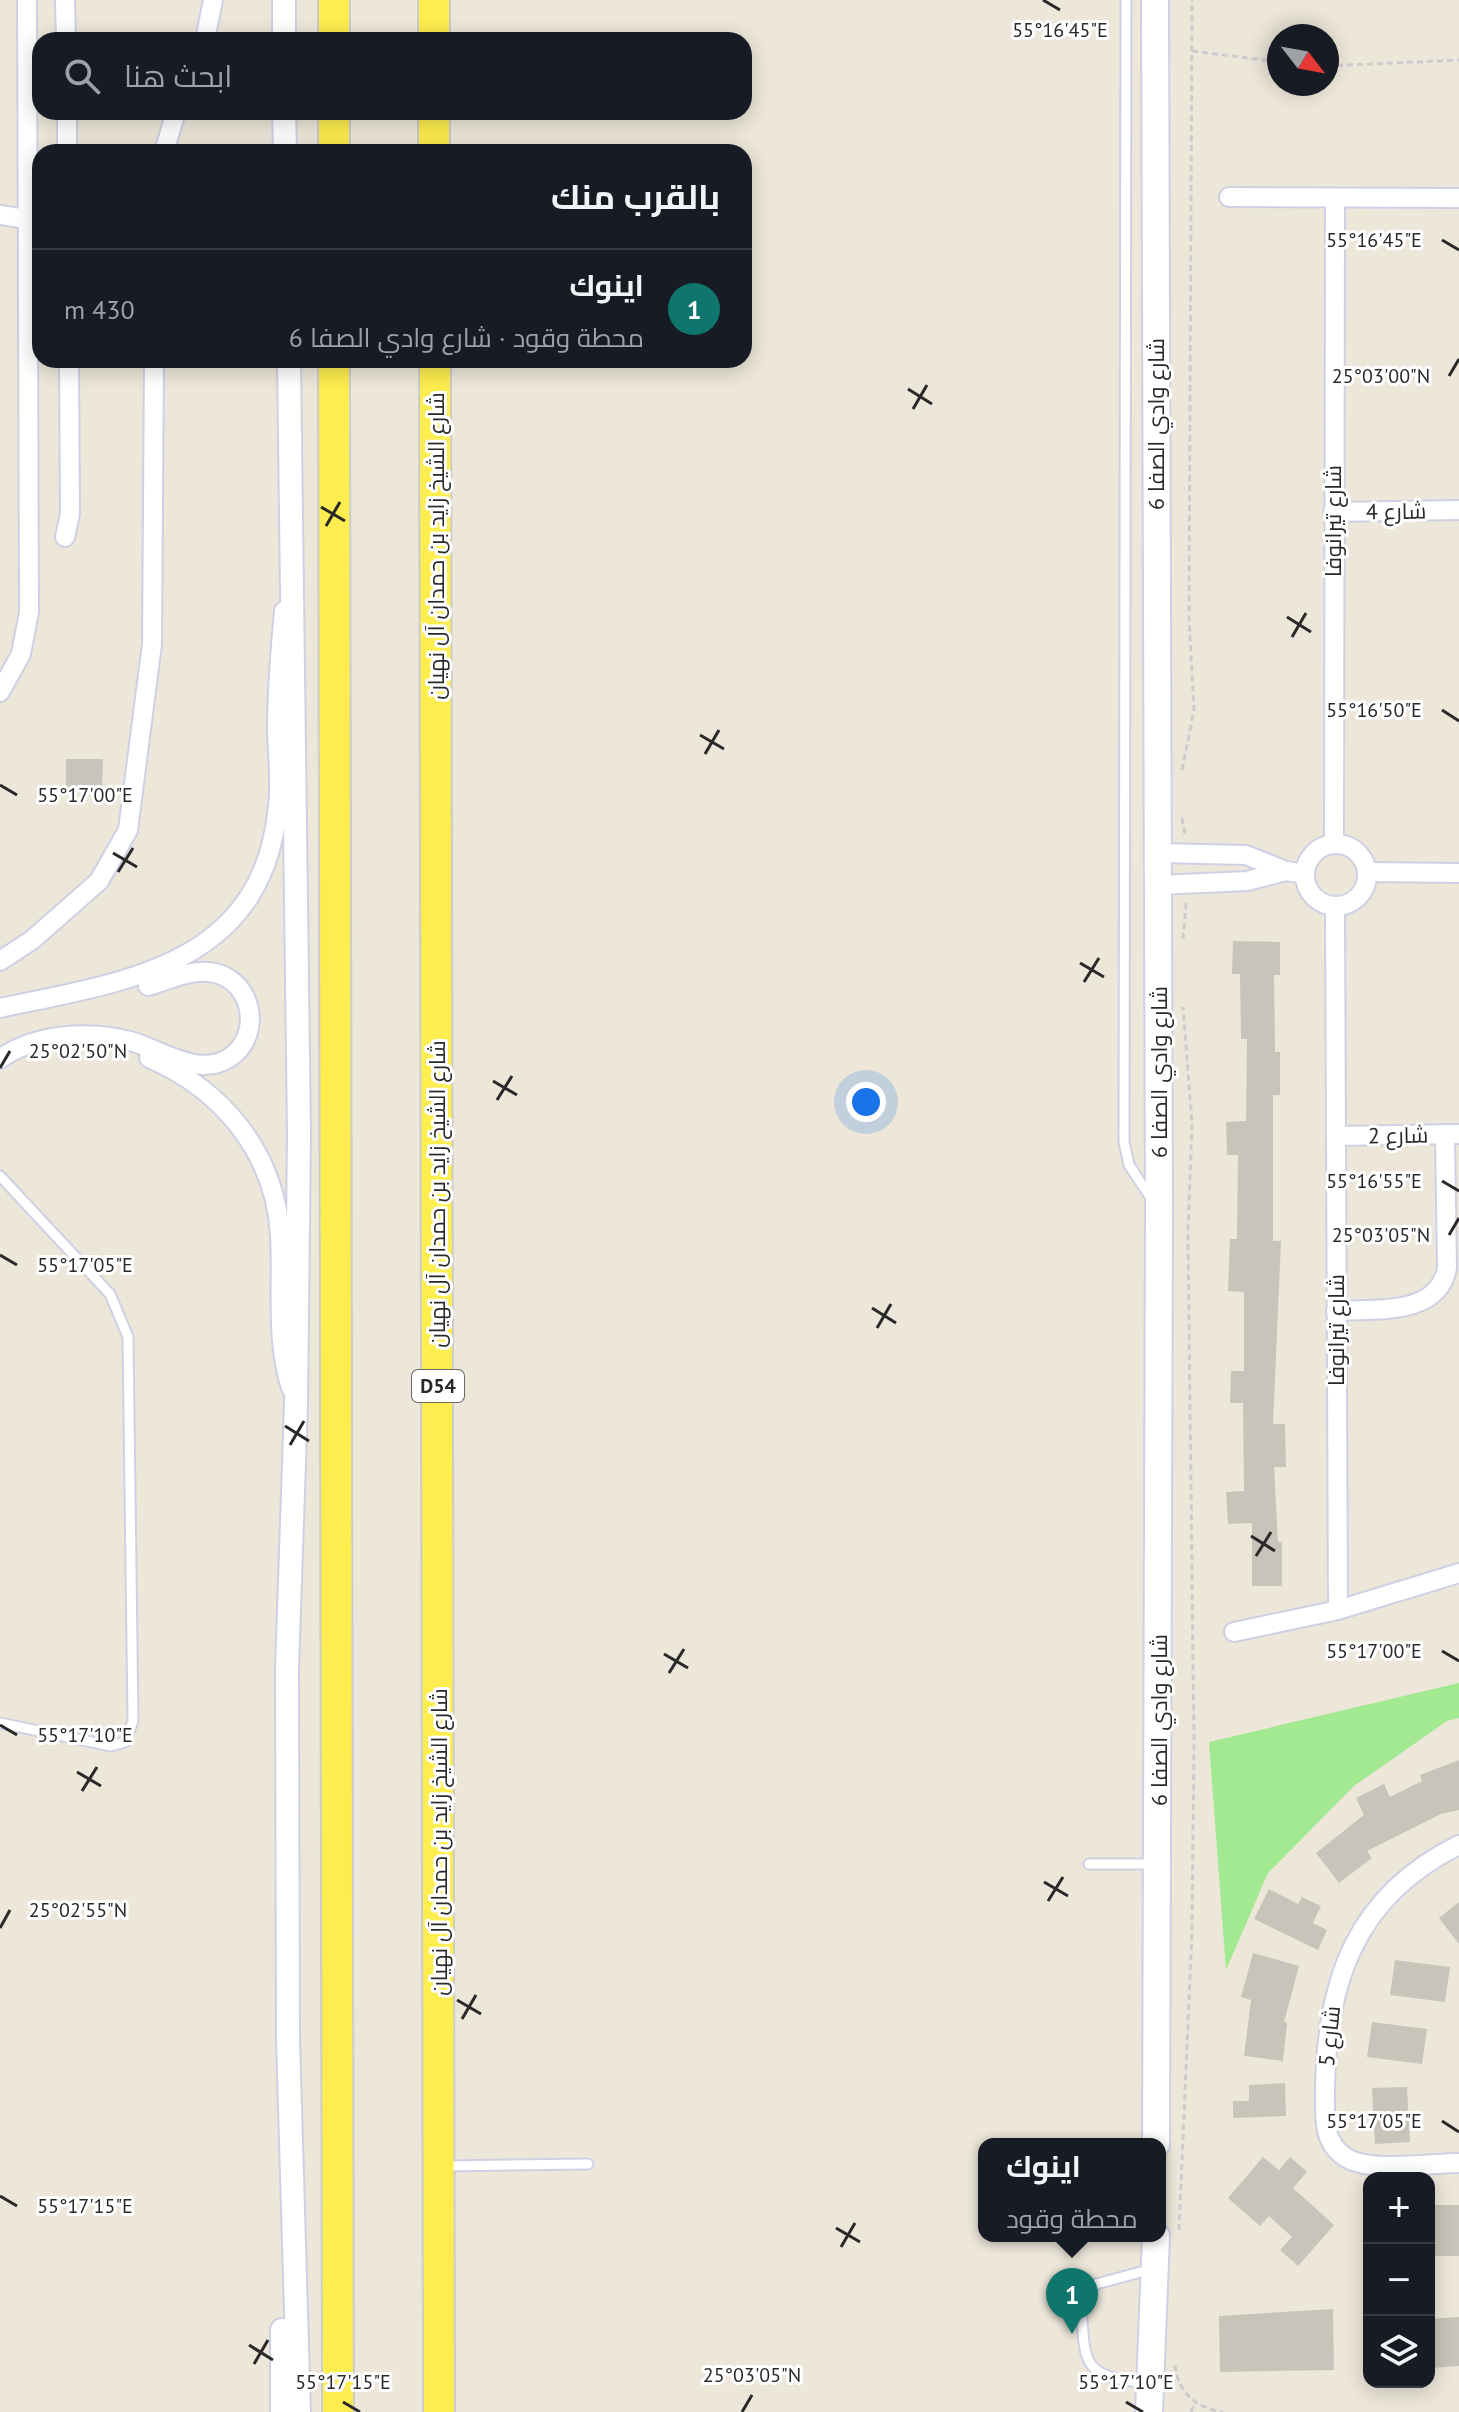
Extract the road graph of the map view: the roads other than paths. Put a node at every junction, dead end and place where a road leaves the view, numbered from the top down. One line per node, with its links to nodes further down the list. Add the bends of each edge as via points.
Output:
1 (27, 0): 28 (street)
2 (65, 0): 9 (street)
3 (213, 0): 10 (street)
4 (284, 0): 11 (street)
5 (334, 0): 12 (main road)
6 (434, 0): 13 (main road)
7 (1126, 0): 56 (lane, via 1124,1142 1135,1178)
8 (1155, 0): 40 (main road, شارع وادي الصفا 6)
9 (66, 32)
10 (207, 32)
11 (284, 32)
12 (334, 32)
13 (434, 32)
14 (67, 120): 19 (street)
15 (174, 120): 20 (street)
16 (284, 120): 21 (street)
17 (334, 120): 22 (main road)
18 (434, 120): 23 (main road)
19 (67, 144)
20 (166, 144)
21 (285, 144)
22 (334, 144)
23 (434, 144)
24 (1229, 197): 26 (street)
25 (1459, 198): 26 (street)
26 (1335, 199): 35 (street, شارع تيرانوفا)
27 (0, 215): 28 (street)
28 (27, 219): 38 (street, via 29,612 21,654)
29 (69, 368): 36 (street, via 70,514)
30 (154, 368): 48 (street, via 152,644 128,830 99,881)
31 (289, 368): 37 (street)
32 (334, 368): 76 (main road)
33 (435, 368): 69 (main road, شارع الشيخ زايد بن حمدان آل نهيان / D54)
34 (1459, 510): 35 (street, شارع 4)
35 (1333, 512): 39 (street, شارع تيرانوفا)
36 (65, 537)
37 (292, 557): 49 (street, via 280,646 276,824 252,889 224,926 168,966 123,982); 58 (street, via 299,1119)
38 (0, 692)
39 (1334, 844): 42 (street, via 1357,851); 44 (street)
40 (1158, 853): 41 (street); 46 (main road, شارع وادي الصفا 6)
41 (1194, 853): 44 (street, via 1246,855); 45 (street)
42 (1368, 872): 43 (street); 47 (street, via 1359,896)
43 (1459, 873)
44 (1288, 874): 45 (street); 47 (street, via 1306,884 1317,900)
45 (1194, 883): 46 (street)
46 (1158, 885): 56 (main road, شارع وادي الصفا 6)
47 (1335, 907): 54 (street, شارع تيرانوفا)
48 (0, 961)
49 (0, 1010): 50 (street, via 89,1002 207,972 236,984 250,1012 244,1042 229,1058 210,1065 113,1037)
50 (23, 1043): 51 (street); 52 (street); 58 (street, via 103,1047 145,1056 201,1088 245,1131 266,1170 278,1213 282,1348)
51 (0, 1044)
52 (0, 1059)
53 (1452, 1134): 54 (street, شارع 2); 57 (street, via 1447,1268 1441,1288 1415,1305)
54 (1336, 1136): 57 (street, شارع تيرانوفا)
55 (0, 1176): 62 (lane, via 110,1294 128,1337 133,1721 125,1742 111,1746)
56 (1159, 1211): 65 (main road, شارع وادي الصفا 6)
57 (1336, 1311): 60 (street, شارع تيرانوفا)
58 (296, 1404): 70 (street, via 287,1668 288,2040)
59 (1459, 1573): 60 (street)
60 (1338, 1610): 61 (street)
61 (1234, 1632)
62 (0, 1723)
63 (1459, 1845): 67 (street, شارع 5, via 1412,1873 1364,1927 1332,1998 1325,2037 1326,2132 1332,2145 1354,2162)
64 (1089, 1864): 65 (lane)
65 (1159, 1865): 66 (main road, شارع وادي الصفا 6)
66 (1156, 2138)
67 (1459, 2163)
68 (588, 2164): 69 (lane)
69 (441, 2166): 77 (main road, شارع الشيخ زايد بن حمدان آل نهيان / D54)
70 (295, 2226): 74 (street, via 283,2302); 75 (street)
71 (1165, 2242): 72 (main road)
72 (1155, 2269): 73 (main road); 73 (lane, via 1096,2284 1081,2304 1084,2355 1092,2368 1121,2379)
73 (1154, 2402)
74 (282, 2412)
75 (299, 2412)
76 (338, 2412)
77 (439, 2412)

